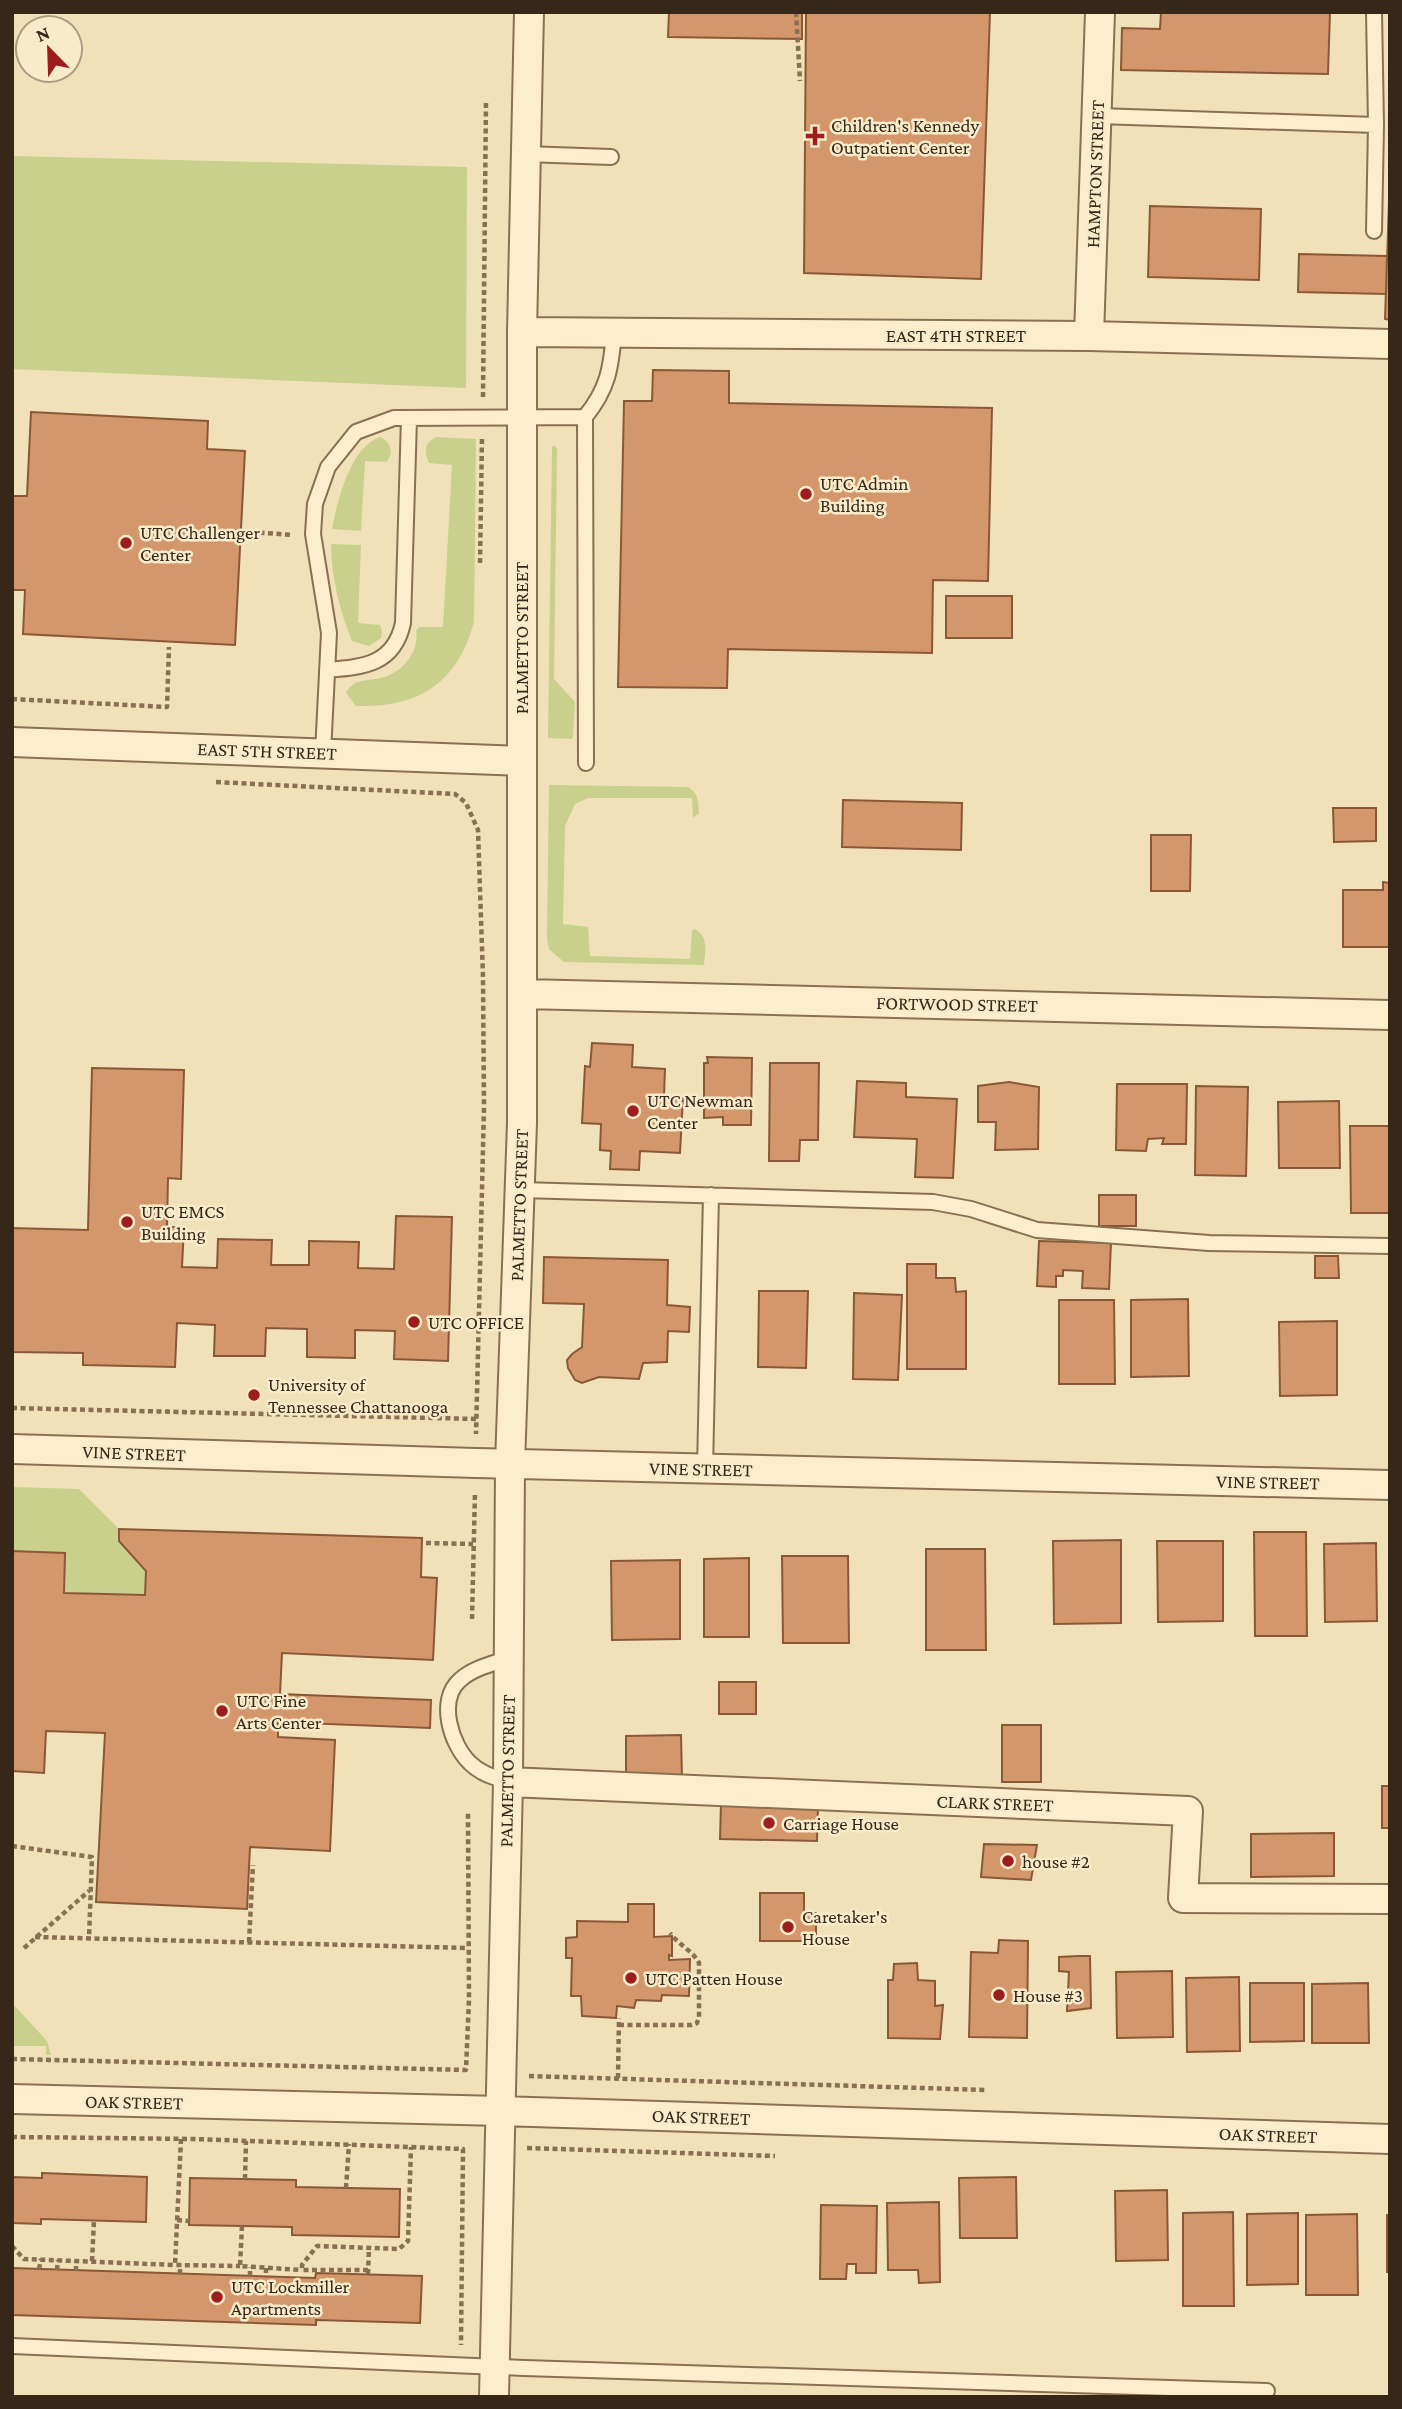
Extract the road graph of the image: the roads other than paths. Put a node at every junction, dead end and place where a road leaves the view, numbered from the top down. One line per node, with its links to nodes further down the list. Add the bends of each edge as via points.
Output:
1 (529, 12): 6 (street, PALMETTO STREET)
2 (1100, 12): 4 (street, HAMPTON STREET)
3 (1374, 12): 5 (lane)
4 (1098, 116): 5 (lane); 11 (street, HAMPTON STREET)
5 (1376, 125): 8 (lane)
6 (525, 154): 7 (lane); 9 (street, PALMETTO STREET)
7 (611, 156)
8 (1374, 231)
9 (522, 332): 10 (street, EAST 4TH STREET); 13 (street, PALMETTO STREET)
10 (614, 333): 11 (street, EAST 4TH STREET); 14 (lane, via 604,390)
11 (1089, 337): 12 (street, EAST 4TH STREET)
12 (1390, 344)
13 (522, 417): 14 (lane); 15 (lane); 19 (street, PALMETTO STREET)
14 (585, 417): 20 (lane)
15 (409, 418): 16 (lane, via 400,636 384,657 369,664); 16 (lane, via 394,418 356,432 328,467 320,491 313,534 329,633)
16 (327, 670): 18 (lane)
17 (12, 742): 18 (street, EAST 5TH STREET)
18 (323, 754): 19 (street, EAST 5TH STREET)
19 (521, 761): 21 (street, PALMETTO STREET)
20 (586, 763)
21 (524, 994): 22 (street, FORTWOOD STREET); 23 (street, PALMETTO STREET)
22 (1390, 1015)
23 (521, 1190): 24 (lane); 27 (street, PALMETTO STREET)
24 (711, 1195): 25 (lane, via 933,1202 1037,1230 1182,1241); 28 (lane)
25 (1390, 1247)
26 (12, 1449): 27 (street, VINE STREET)
27 (510, 1464): 28 (street, VINE STREET); 30 (street, PALMETTO STREET)
28 (705, 1469): 29 (street, VINE STREET)
29 (1390, 1485)
30 (509, 1658): 31 (street, PALMETTO STREET); 31 (lane, via 473,1670 457,1682 449,1709 450,1728 468,1762 481,1773)
31 (508, 1782): 32 (street, CLARK STREET, via 1188,1811 1183,1898); 34 (street, PALMETTO STREET)
32 (1390, 1899)
33 (12, 2099): 34 (street, OAK STREET)
34 (501, 2111): 35 (street, OAK STREET); 37 (street, PALMETTO STREET)
35 (1390, 2139)
36 (12, 2346): 37 (lane)
37 (495, 2367): 38 (lane); 41 (street, PALMETTO STREET)
38 (1063, 2391): 40 (lane)
39 (1267, 2391): 40 (lane)
40 (1204, 2393)
41 (494, 2397)

